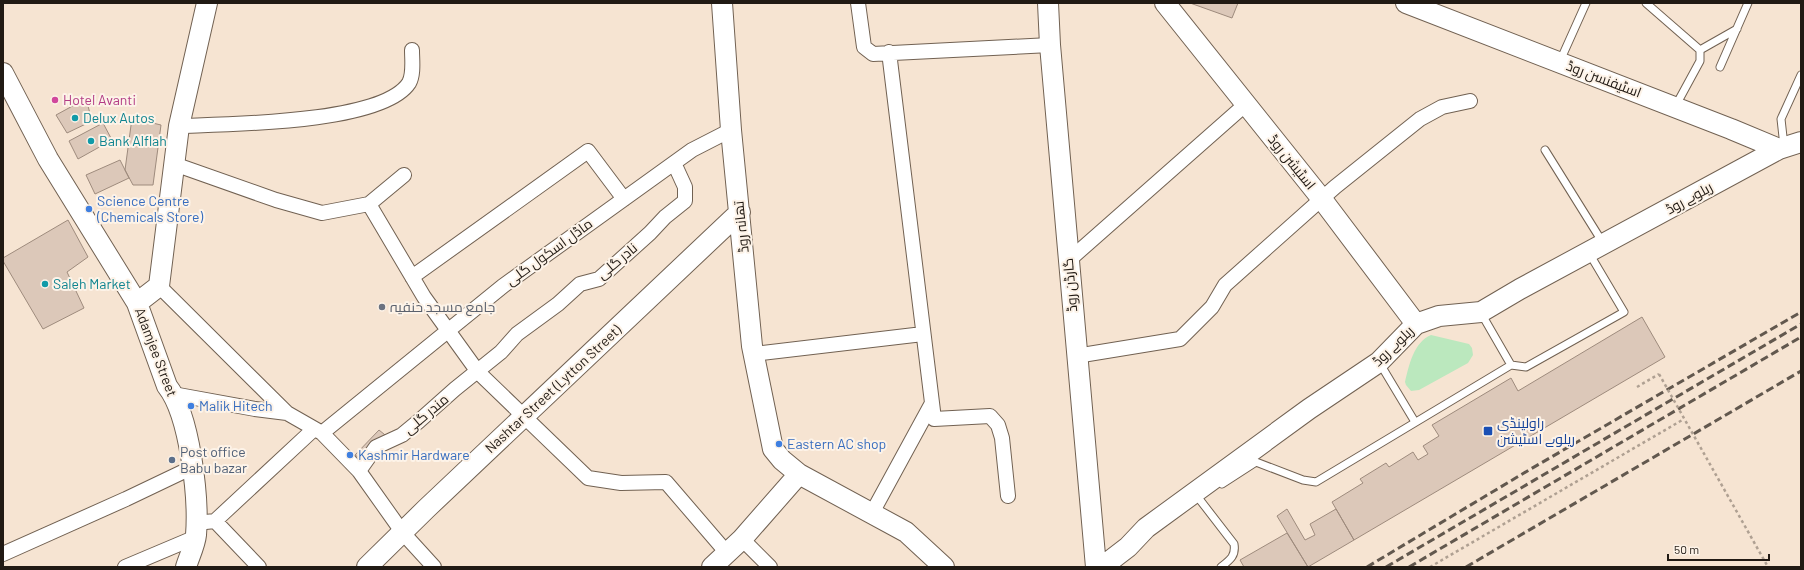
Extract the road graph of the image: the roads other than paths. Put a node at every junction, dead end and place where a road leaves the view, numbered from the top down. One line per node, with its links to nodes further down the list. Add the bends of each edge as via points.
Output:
1 (207, 3): 22 (street)
2 (722, 3): 23 (street, تھانہ روڈ)
3 (858, 3): 14 (street, via 864,47 873,54)
4 (1048, 3): 11 (street, گارڈن روڈ)
5 (1165, 3): 20 (street, اسٹیشن روڈ)
6 (1406, 3): 15 (street, اسٹیفنسن روڈ, via 1433,10)
7 (1586, 3): 15 (lane)
8 (1646, 3): 13 (lane)
9 (1748, 3): 10 (lane)
10 (1738, 29): 13 (lane); 16 (lane)
11 (1050, 45): 14 (street); 34 (street, گارڈن روڈ)
12 (412, 50): 22 (street, via 412,78 408,84 396,95 373,104 334,116)
13 (1700, 50): 21 (lane, via 1700,61)
14 (889, 52): 41 (street)
15 (1559, 62): 21 (street, اسٹیفنسن روڈ)
16 (1720, 67)
17 (3, 73): 37 (street, Adamjee Street, via 48,159)
18 (1801, 75): 24 (lane, via 1781,119)
19 (1470, 101): 29 (street, via 1442,107 1420,119)
20 (1246, 104): 29 (street, اسٹیشن روڈ); 34 (street)
21 (1675, 107): 24 (street, اسٹیفنسن روڈ)
22 (179, 126): 27 (street)
23 (730, 130): 26 (street, ماڈل اسکول گلی, via 692,150); 32 (street, تھانہ روڈ)
24 (1788, 146): 33 (street, ریلوے روڈ)
25 (1545, 150): 33 (lane)
26 (674, 163): 30 (street, ماڈل اسکول گلی); 46 (street, نادر گلی, via 685,186 685,201 599,279 580,284 517,334)
27 (174, 164): 31 (street, via 276,200 322,213); 36 (street)
28 (404, 175): 31 (street)
29 (1321, 198): 39 (street, اسٹیشن روڈ); 43 (street, via 1225,285 1212,307 1180,339)
30 (624, 199): 35 (street, via 588,151); 40 (street, ماڈل اسکول گلی, via 503,286)
31 (369, 204): 35 (street)
32 (740, 212): 42 (street, تھانہ روڈ); 50 (street, Nashtar Street (Lytton Street))
33 (1597, 248): 38 (street, ریلوے روڈ); 45 (lane, via 1624,312 1526,367)
34 (1068, 261): 43 (street, گارڈن روڈ)
35 (412, 277): 40 (street)
36 (159, 286): 37 (street); 49 (street)
37 (137, 303): 47 (street, Adamjee Street, via 167,386)
38 (1480, 312): 39 (street, ریلوے روڈ, via 1439,316); 45 (lane)
39 (1416, 324): 44 (street, ریلوے روڈ)
40 (447, 330): 46 (street); 52 (street, ماڈل اسکول گلی)
41 (923, 334): 42 (street); 48 (street)
42 (753, 354): 55 (street, تھانہ روڈ, via 773,449)
43 (1076, 356): 75 (street, گارڈن روڈ)
44 (1379, 362): 51 (lane); 64 (street, ریلوے روڈ, via 1309,409 1146,528)
45 (1511, 365): 51 (lane)
46 (478, 372): 50 (street); 54 (street, مندر گلی, via 408,430 376,447)
47 (173, 394): 49 (street, via 255,409); 53 (street, Adamjee Street)
48 (932, 403): 57 (street, via 934,419 990,416 998,425 1002,438); 59 (street)
49 (287, 412): 52 (street)
50 (524, 417): 61 (street, Nashtar Street (Lytton Street)); 65 (street, via 588,478 621,483 666,482)
51 (1415, 422): 56 (lane, via 1316,482 1303,480 1256,462)
52 (318, 431): 54 (street); 60 (street, ماڈل اسکول گلی)
53 (193, 467): 60 (street, Adamjee Street); 66 (street)
54 (359, 472): 61 (street)
55 (799, 474): 59 (street); 63 (street)
56 (1217, 488)
57 (1008, 496)
58 (1200, 500): 77 (lane, via 1234,544 1234,556)
59 (872, 513): 74 (street, via 906,532)
60 (202, 527): 67 (street); 68 (street, Adamjee Street); 69 (street)
61 (403, 533): 70 (street, Nashtar Street (Lytton Street)); 71 (street)
62 (1152, 534): 64 (lane)
63 (742, 539): 65 (street); 73 (street)
64 (1128, 547): 76 (street, ریلوے روڈ)
65 (727, 552): 72 (street)
66 (3, 554)
67 (125, 567)
68 (186, 567)
69 (259, 567)
70 (368, 567)
71 (434, 567)
72 (712, 567)
73 (770, 567)
74 (944, 567)
75 (1096, 567)
76 (1102, 567)
77 (1221, 567)

